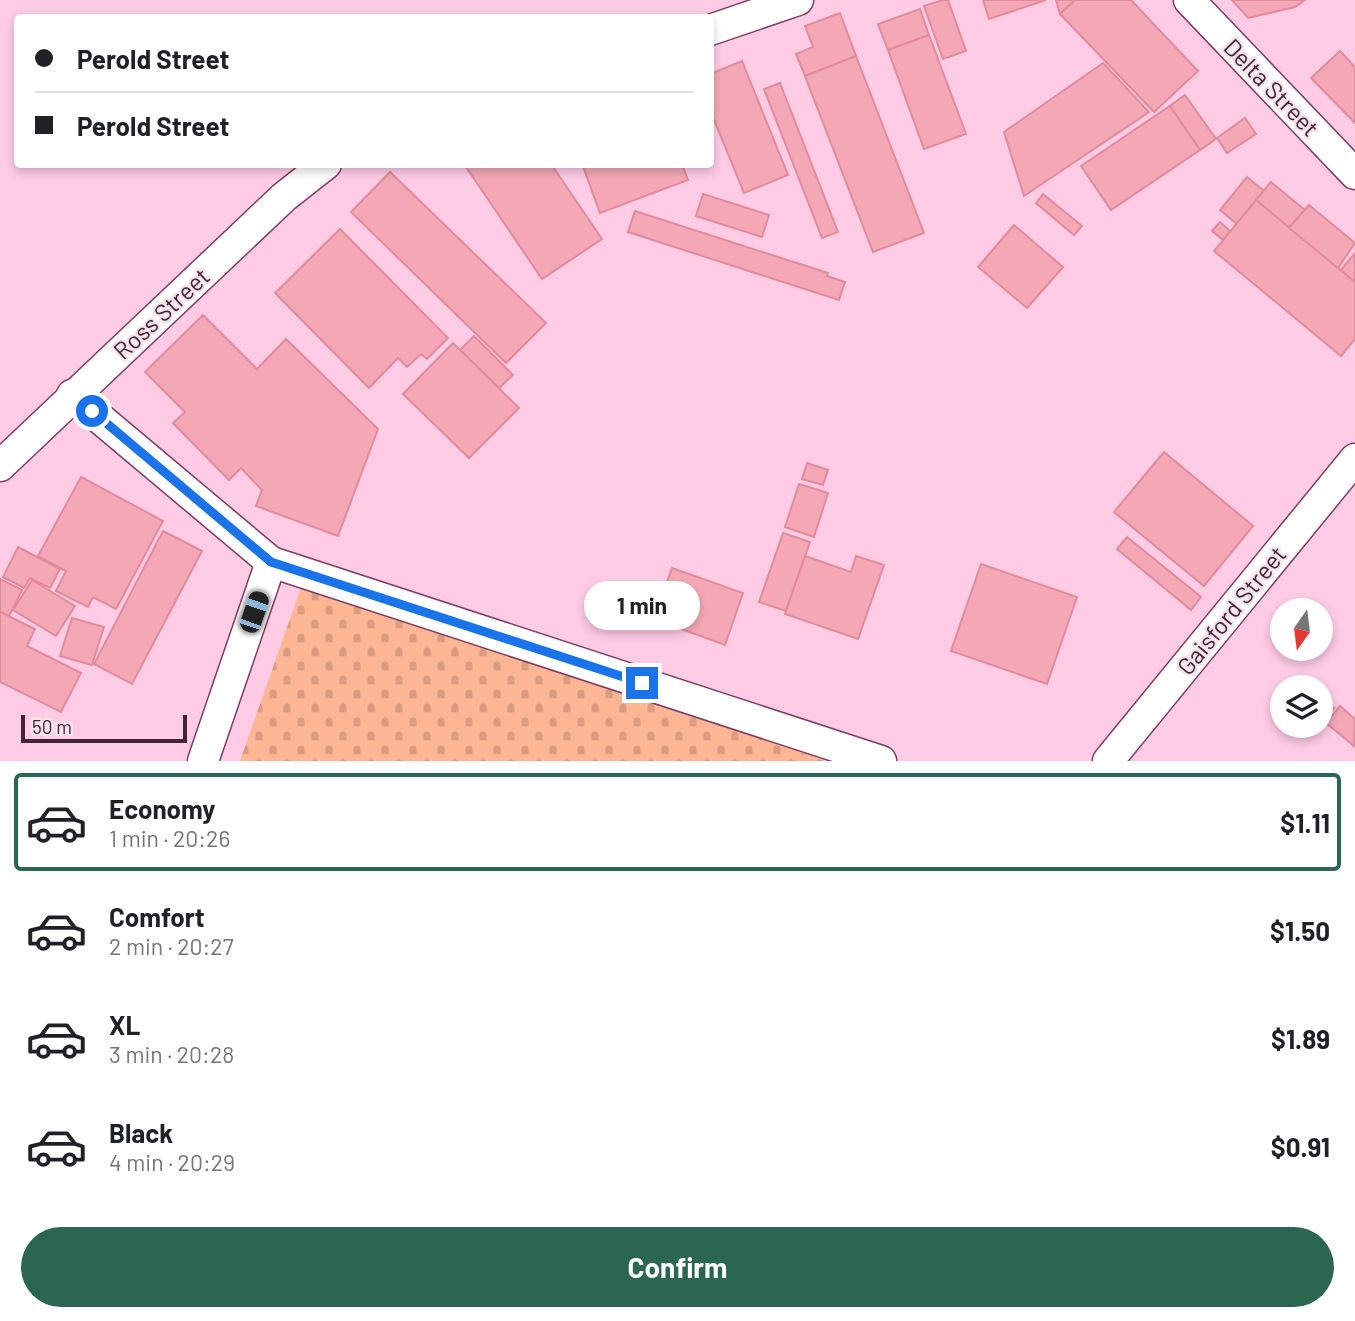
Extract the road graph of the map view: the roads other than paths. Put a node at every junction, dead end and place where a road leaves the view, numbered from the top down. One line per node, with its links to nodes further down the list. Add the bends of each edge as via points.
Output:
1 (798, 0): 3 (lane)
2 (1189, 0): 5 (lane, Delta Street)
3 (714, 29)
4 (321, 168): 6 (lane, Ross Street)
5 (1355, 174)
6 (72, 395): 8 (lane, Ross Street); 9 (lane)
7 (1355, 459): 12 (lane, Gaisford Street)
8 (0, 466)
9 (271, 562): 10 (lane); 11 (lane)
10 (203, 761)
11 (881, 761)
12 (1108, 761)

